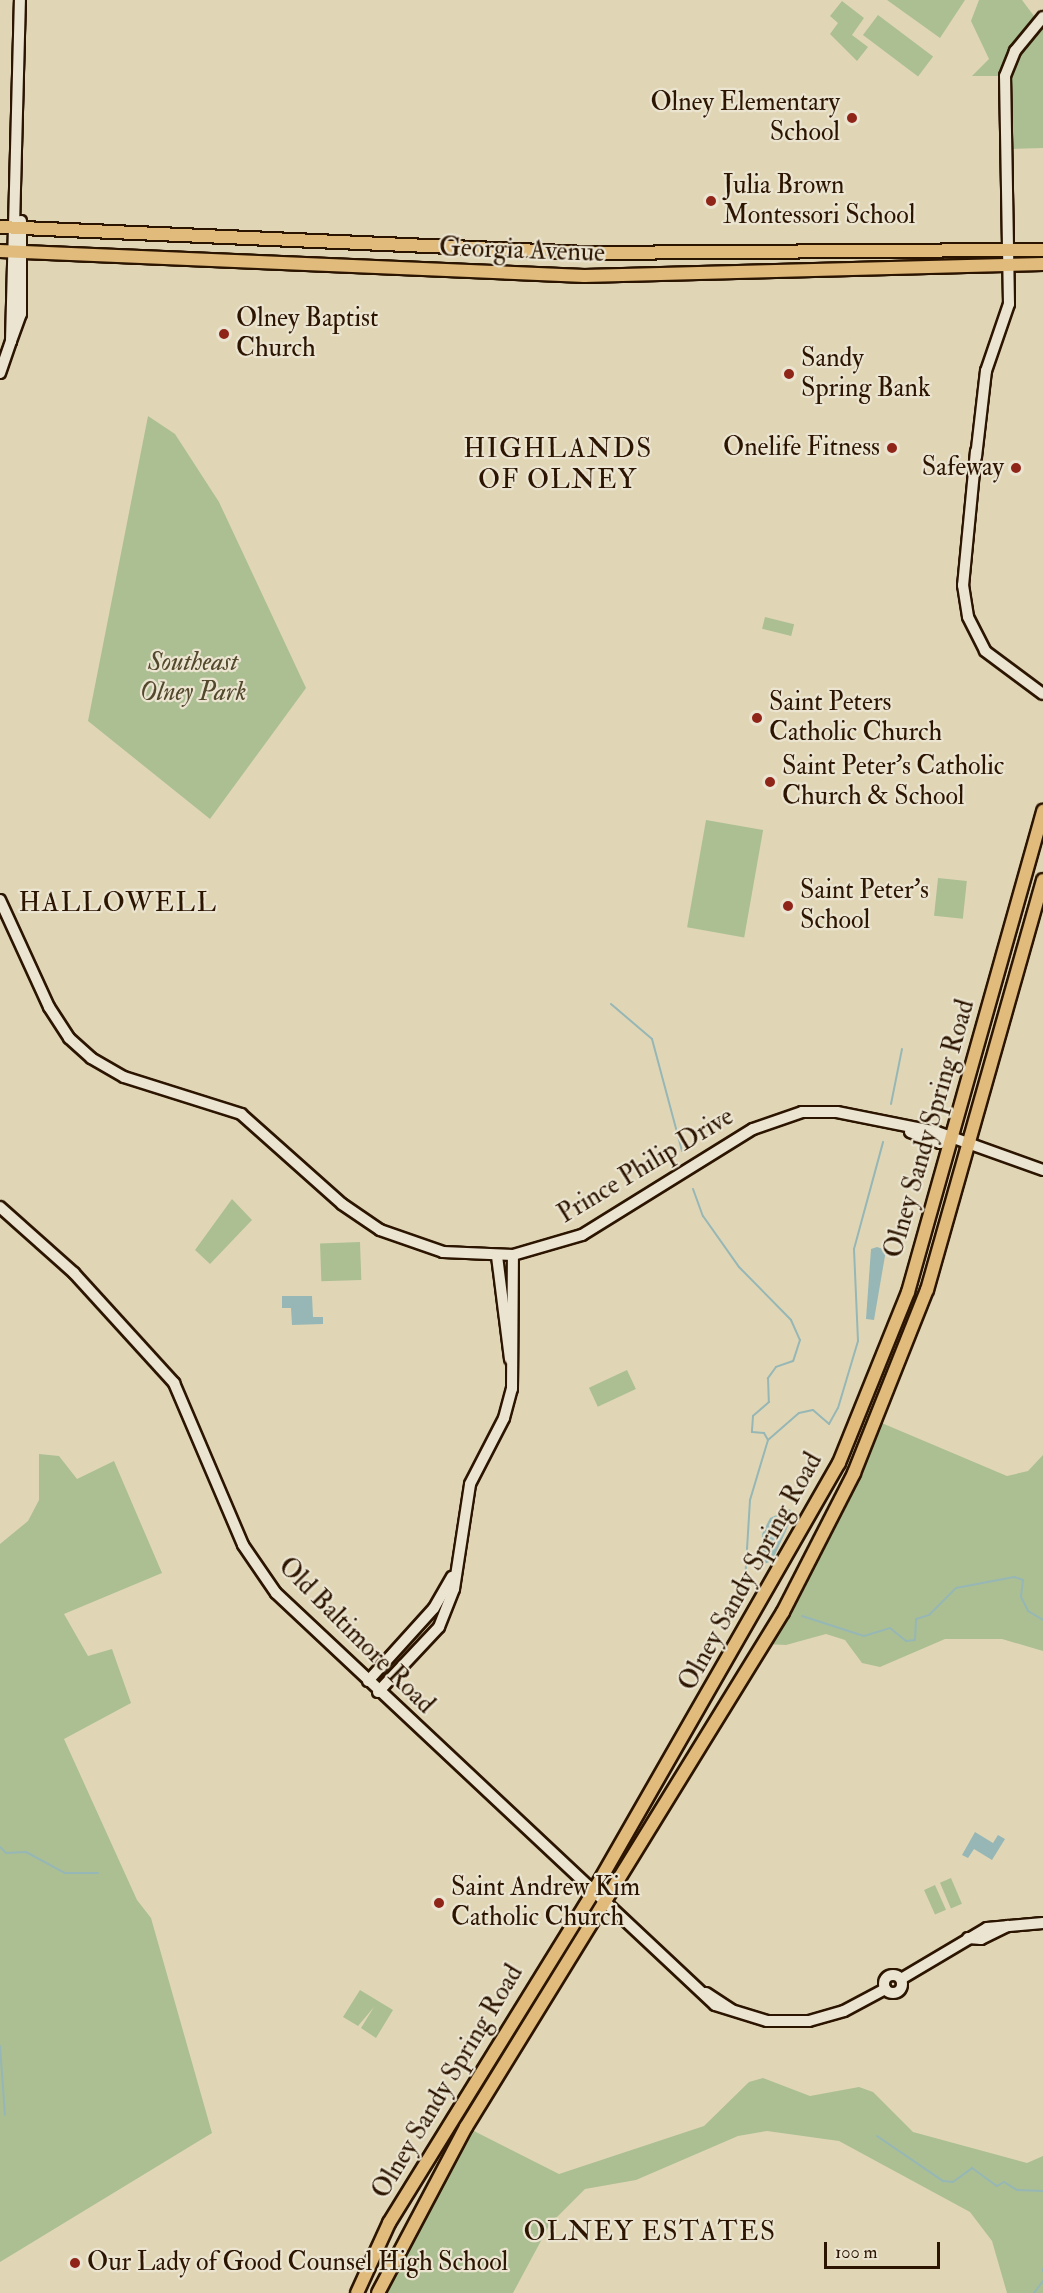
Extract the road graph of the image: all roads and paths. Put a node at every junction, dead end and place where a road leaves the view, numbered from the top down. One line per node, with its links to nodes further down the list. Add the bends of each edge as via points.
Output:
1 (20, 0): 3 (street, via 17,212)
2 (1043, 17): 4 (street, via 1015,51 1005,76)
3 (12, 228): 4 (main road, Georgia Avenue, via 626,254); 6 (street); 7 (street)
4 (1011, 250): 5 (main road, Georgia Avenue); 9 (street)
5 (1043, 250)
6 (5, 251): 7 (main road, Georgia Avenue); 10 (street)
7 (23, 252): 9 (main road, Georgia Avenue, via 584,276); 10 (street, via 20,321)
8 (1043, 264): 9 (main road, Georgia Avenue)
9 (1010, 265): 12 (street, via 1008,315 993,360 993,377 984,386 963,585 968,617 985,651)
10 (11, 341): 11 (street)
11 (0, 373)
12 (1043, 694)
13 (1043, 811): 16 (main road, Olney Sandy Spring Road)
14 (1043, 880): 17 (main road, Olney Sandy Spring Road)
15 (0, 900): 21 (street, Prince Philip Drive, via 49,1007 69,1038 91,1058 124,1077 241,1114 342,1204 380,1230 442,1252)
16 (949, 1139): 17 (street, Prince Philip Drive); 20 (street, Prince Philip Drive, via 940,1143 888,1124 820,1111 770,1121 582,1235); 26 (main road, Olney Sandy Spring Road, via 900,1314 839,1463)
17 (970, 1145): 18 (street, Prince Philip Drive); 27 (main road, Olney Sandy Spring Road, via 918,1314 854,1473 783,1612)
18 (1043, 1170)
19 (0, 1207): 24 (street, Old Baltimore Road, via 74,1273 174,1383 256,1569)
20 (513, 1255): 21 (street, Prince Philip Drive); 22 (street)
21 (497, 1256): 22 (street)
22 (513, 1374): 23 (street, via 504,1418 470,1484)
23 (459, 1564): 24 (street, via 434,1608); 25 (street, via 439,1627)
24 (368, 1681): 25 (street, Old Baltimore Road)
25 (378, 1692): 26 (street, Old Baltimore Road)
26 (592, 1894): 27 (street, Old Baltimore Road); 29 (main road, Olney Sandy Spring Road, via 389,2223)
27 (603, 1904): 28 (street, Old Baltimore Road, via 714,2005 767,2020 809,2021 844,2011 885,1989 888,1976 901,1979 967,1938 981,1939 1009,1926); 30 (main road, Olney Sandy Spring Road, via 466,2127)
28 (1043, 1923)
29 (357, 2293)
30 (378, 2293)

